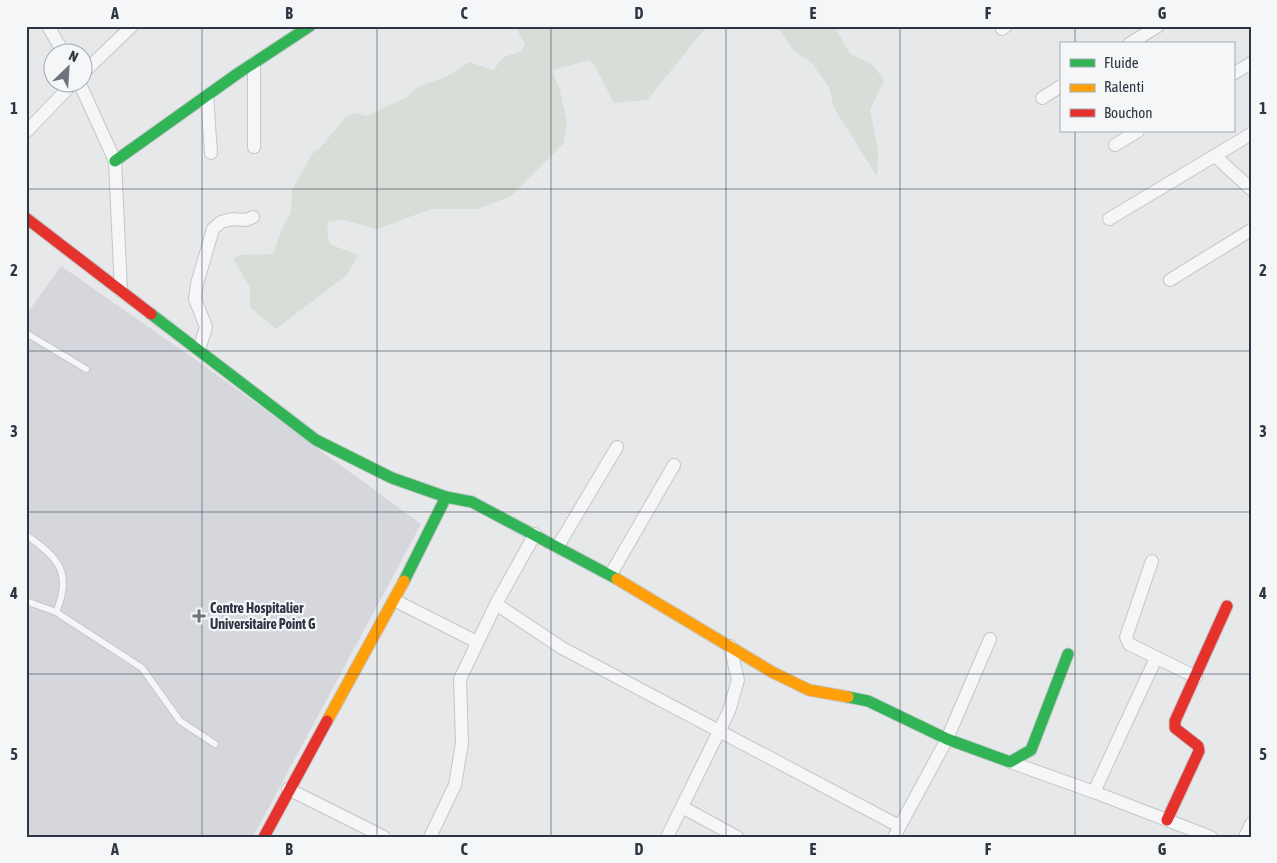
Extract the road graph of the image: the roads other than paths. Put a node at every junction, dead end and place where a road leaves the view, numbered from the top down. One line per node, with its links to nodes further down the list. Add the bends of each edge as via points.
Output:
1 (48, 26): 5 (street)
2 (132, 26): 9 (street)
3 (310, 26): 7 (street)
4 (1158, 26): 6 (street)
5 (57, 42)
6 (1132, 42)
7 (254, 63): 14 (street); 20 (street)
8 (1251, 63): 10 (street)
9 (92, 64)
10 (1234, 73)
11 (1060, 87): 15 (street)
12 (64, 92): 16 (street)
13 (84, 92): 23 (street)
14 (206, 96): 21 (street); 23 (street)
15 (1042, 98)
16 (26, 132)
17 (1136, 132): 19 (street)
18 (1251, 134): 22 (street)
19 (1115, 145)
20 (254, 147)
21 (211, 152)
22 (1215, 156): 24 (street); 27 (street)
23 (116, 161): 30 (street)
24 (1251, 189)
25 (26, 218): 30 (street)
26 (253, 218): 32 (street, via 221,222 213,229 195,299 206,327)
27 (1109, 219)
28 (1251, 230): 29 (street)
29 (1170, 280)
30 (121, 291): 32 (street)
31 (26, 333): 33 (lane)
32 (199, 350): 36 (street, via 316,440 392,478)
33 (86, 369)
34 (617, 447): 39 (street)
35 (674, 465): 41 (street)
36 (446, 497): 37 (street, via 472,502); 42 (street)
37 (535, 534): 39 (street); 44 (street)
38 (26, 535): 46 (lane, via 49,551 60,567 64,583)
39 (558, 546): 41 (street)
40 (1152, 561): 51 (street, via 1126,637 1130,644)
41 (611, 574): 49 (street)
42 (394, 600): 48 (street); 57 (street)
43 (26, 601): 46 (lane)
44 (496, 604): 48 (street); 53 (street, via 562,648)
45 (1227, 606): 52 (street)
46 (56, 612): 55 (lane, via 142,668 180,721)
47 (990, 639): 54 (street)
48 (478, 642): 65 (street, via 460,679 462,743 455,784)
49 (730, 646): 53 (street, via 738,680); 54 (street, via 809,690 868,701)
50 (1068, 654): 56 (street, via 1031,750)
51 (1156, 658): 52 (street); 58 (street)
52 (1196, 677): 60 (street, via 1175,721 1175,728 1194,742 1199,751)
53 (719, 732): 59 (street); 62 (street)
54 (947, 739): 56 (street); 62 (street)
55 (215, 744)
56 (1010, 762): 58 (street)
57 (288, 788): 63 (street); 64 (street)
58 (1094, 792): 60 (street)
59 (682, 807): 66 (street); 67 (street)
60 (1167, 820): 68 (street)
61 (1251, 824): 69 (street)
62 (896, 832)
63 (380, 836)
64 (264, 837)
65 (430, 837)
66 (667, 837)
67 (737, 837)
68 (1211, 837)
69 (1245, 837)

